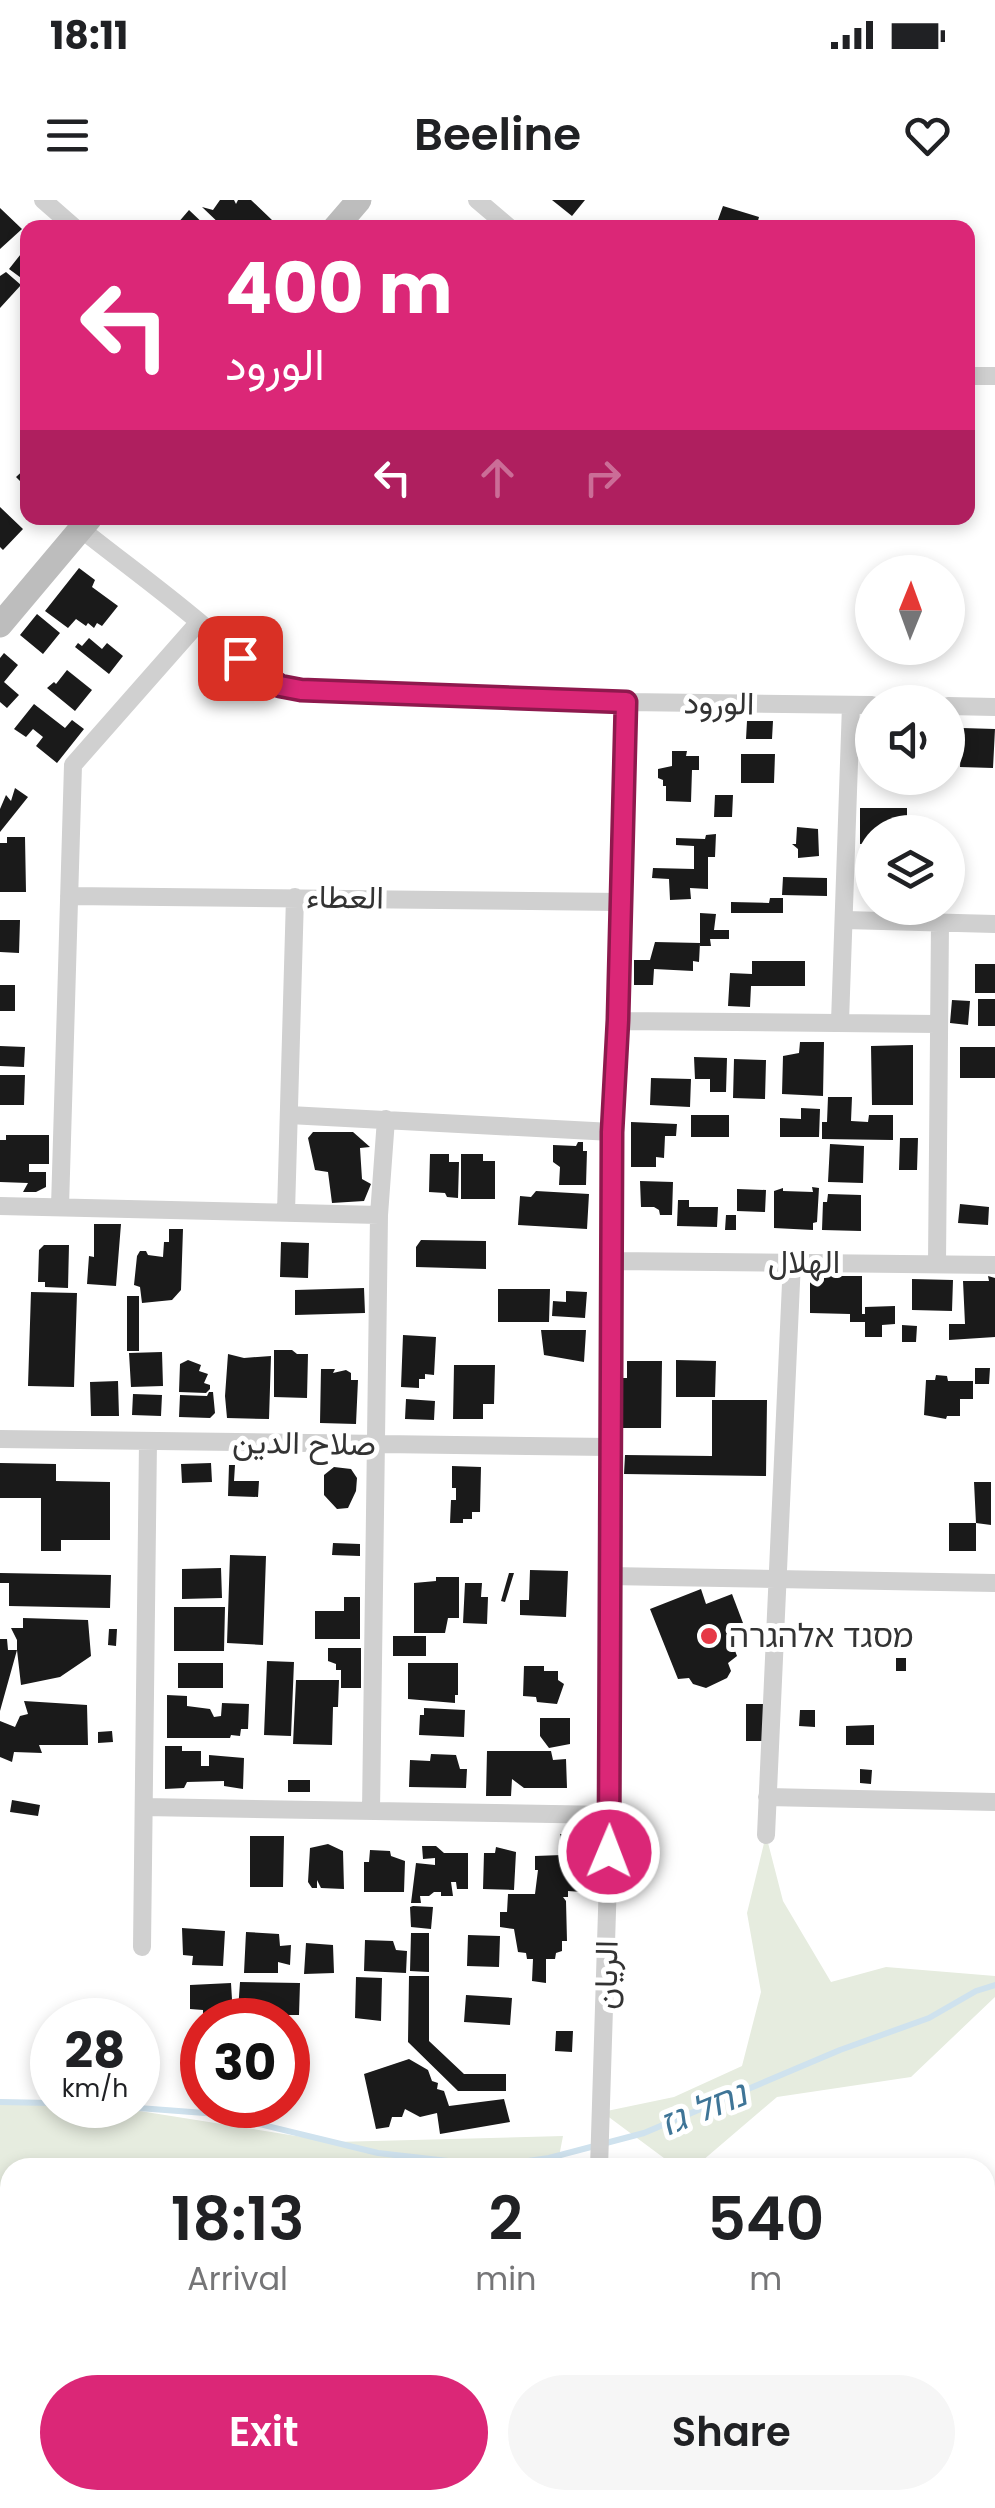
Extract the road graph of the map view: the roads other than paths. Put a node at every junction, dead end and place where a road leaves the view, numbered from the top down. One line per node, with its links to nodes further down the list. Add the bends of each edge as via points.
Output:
1 (42, 200): 4 (street)
2 (359, 200): 5 (street)
3 (477, 200): 6 (street)
4 (66, 220)
5 (342, 220)
6 (501, 220)
7 (83, 525): 10 (street)
8 (87, 525): 9 (street, الورود)
9 (198, 622): 11 (street, الورود, via 261,676 290,688); 16 (street, via 74,765)
10 (0, 625)
11 (626, 702): 12 (street, الورود); 18 (street, الريان)
12 (851, 705): 13 (street, الورود); 19 (street)
13 (855, 705)
14 (965, 706): 15 (street)
15 (995, 707)
16 (69, 896): 17 (street, العطاء); 31 (street)
17 (295, 896): 18 (street, العطاء); 27 (street)
18 (621, 902): 24 (street, الريان)
19 (845, 920): 20 (street); 25 (street)
20 (855, 920)
21 (965, 923): 22 (street)
22 (995, 924)
23 (940, 925): 26 (street)
24 (618, 1020): 25 (street); 29 (street, الريان)
25 (840, 1022): 26 (street)
26 (937, 1024): 36 (street)
27 (289, 1115): 28 (street); 32 (street)
28 (386, 1119): 29 (street); 33 (street)
29 (612, 1132): 35 (street, الريان)
30 (0, 1206): 31 (street)
31 (60, 1208): 32 (street)
32 (286, 1212): 33 (street)
33 (380, 1215): 40 (street)
34 (792, 1261): 35 (street, الهلال); 36 (street, الهلال); 43 (street)
35 (613, 1262): 41 (street, الريان)
36 (937, 1263): 37 (street, الهلال)
37 (995, 1264)
38 (0, 1438): 39 (street, صلاح الدين)
39 (148, 1441): 40 (street, صلاح الدين); 47 (street)
40 (376, 1444): 41 (street, صلاح الدين); 48 (street)
41 (609, 1447): 42 (street, الريان)
42 (609, 1576): 43 (street); 49 (street, الريان)
43 (777, 1579): 44 (street); 45 (street)
44 (995, 1583)
45 (767, 1796): 46 (street); 50 (street)
46 (995, 1802)
47 (144, 1807): 48 (street); 51 (street)
48 (371, 1811): 49 (street)
49 (610, 1816): 52 (street, الريان)
50 (766, 1835)
51 (142, 1946)
52 (600, 2158)

